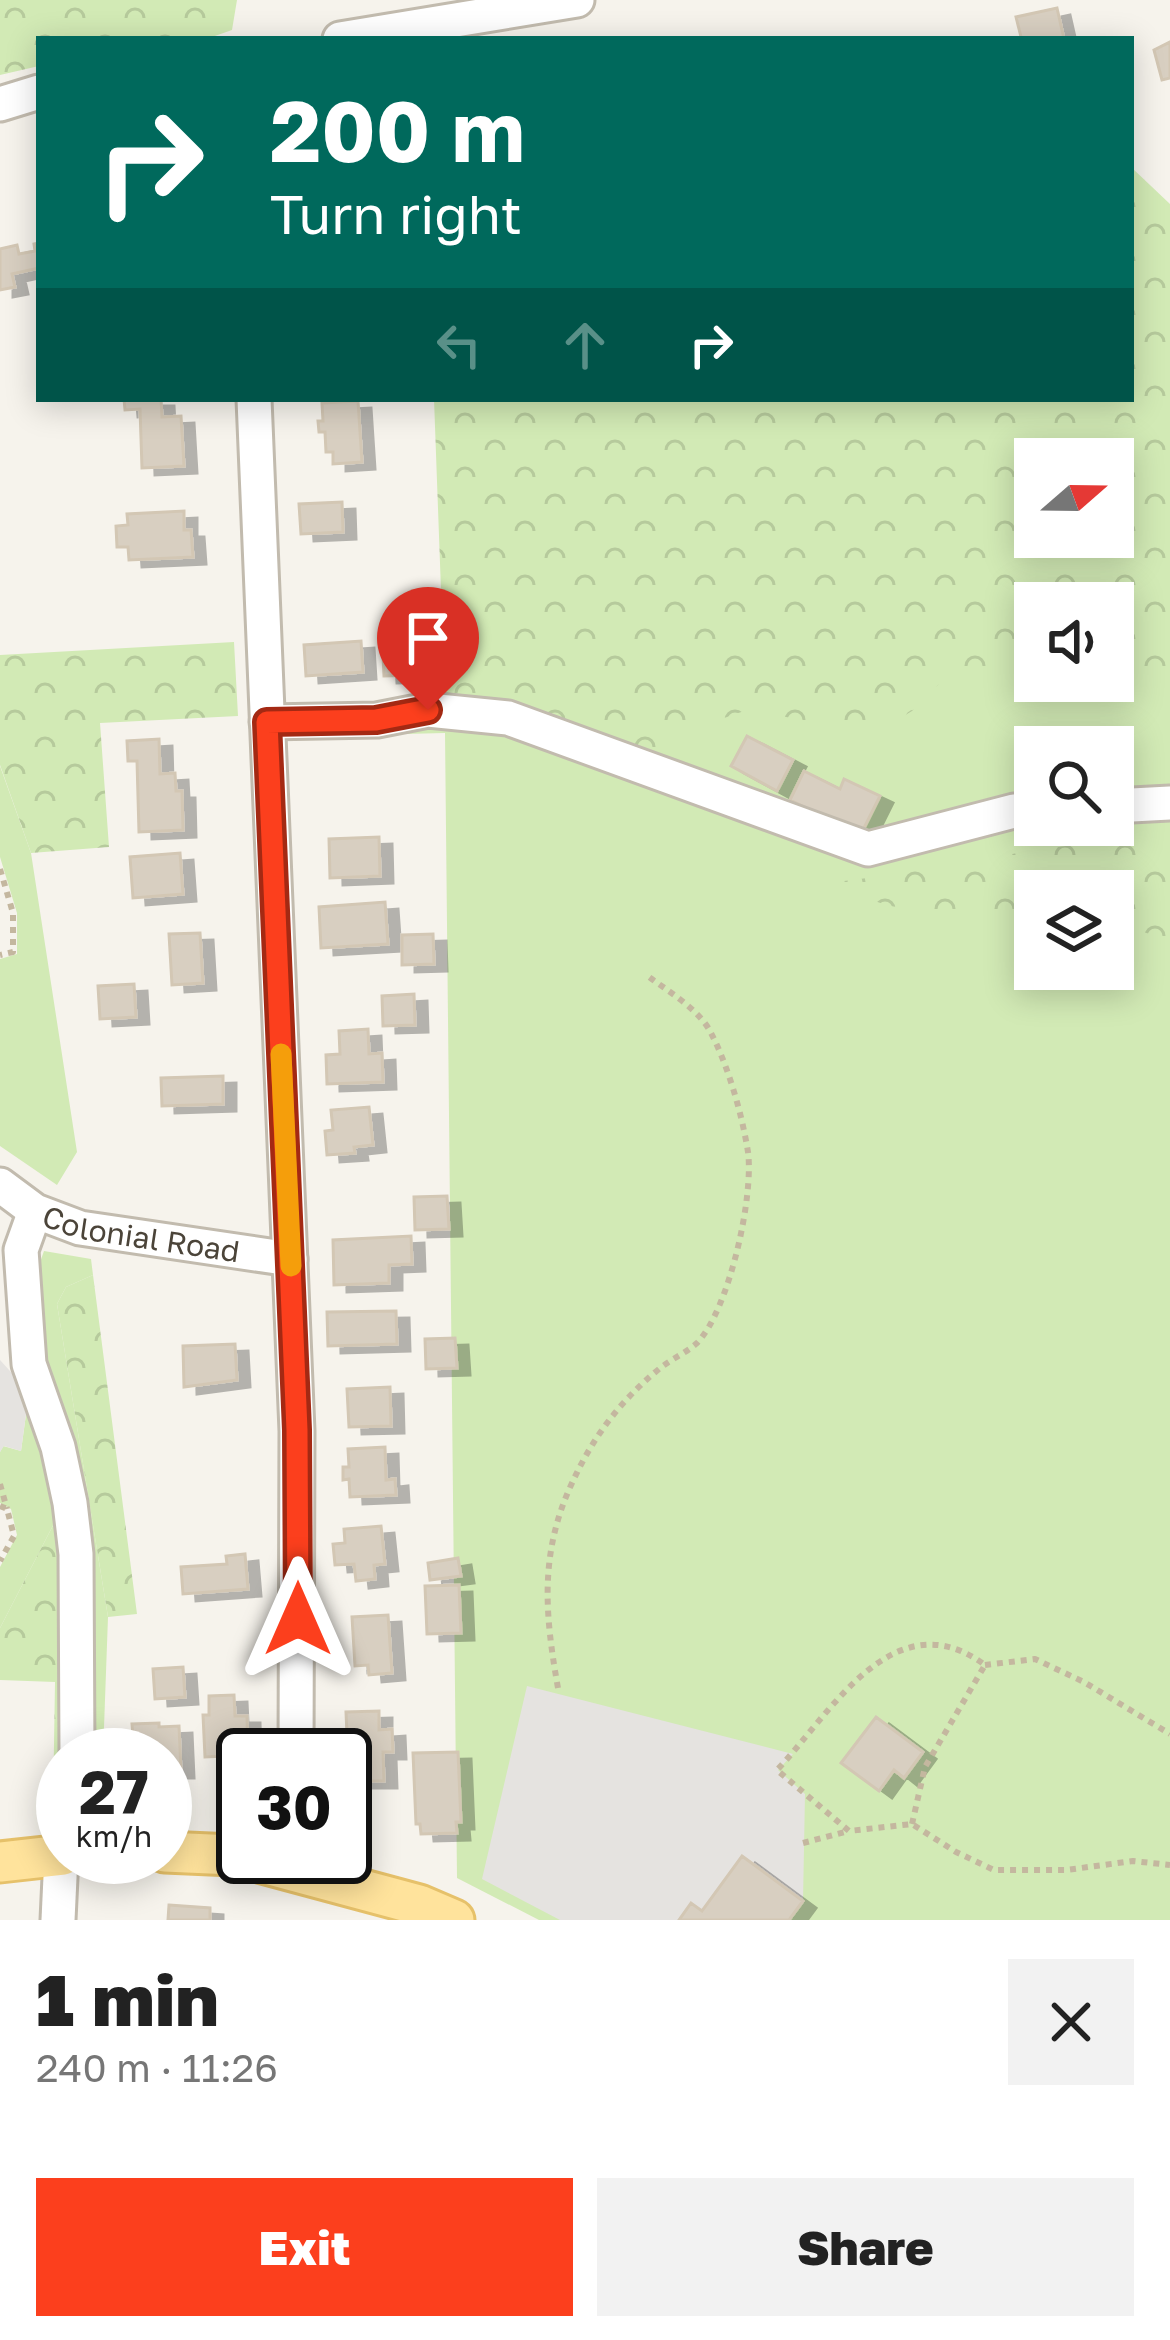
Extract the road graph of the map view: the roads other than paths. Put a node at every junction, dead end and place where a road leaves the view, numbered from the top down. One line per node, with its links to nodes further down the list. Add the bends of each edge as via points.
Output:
1 (578, 0): 2 (street)
2 (358, 36)
3 (36, 93): 4 (street)
4 (0, 104)
5 (254, 402): 6 (street)
6 (267, 722): 9 (street, via 376,720 428,710 508,718 868,849); 12 (street)
7 (1170, 802): 8 (street)
8 (1134, 805)
9 (1014, 811)
10 (0, 1185): 11 (street, Colonial Road)
11 (35, 1211): 12 (street, Colonial Road, via 80,1228); 13 (street, via 21,1250 29,1364 70,1503)
12 (290, 1259): 14 (street)
13 (77, 1728)
14 (296, 1728)
15 (36, 1859): 16 (main road)
16 (0, 1862)
17 (60, 1884): 19 (street)
18 (356, 1884): 20 (main road)
19 (58, 1920)
20 (454, 1920)

